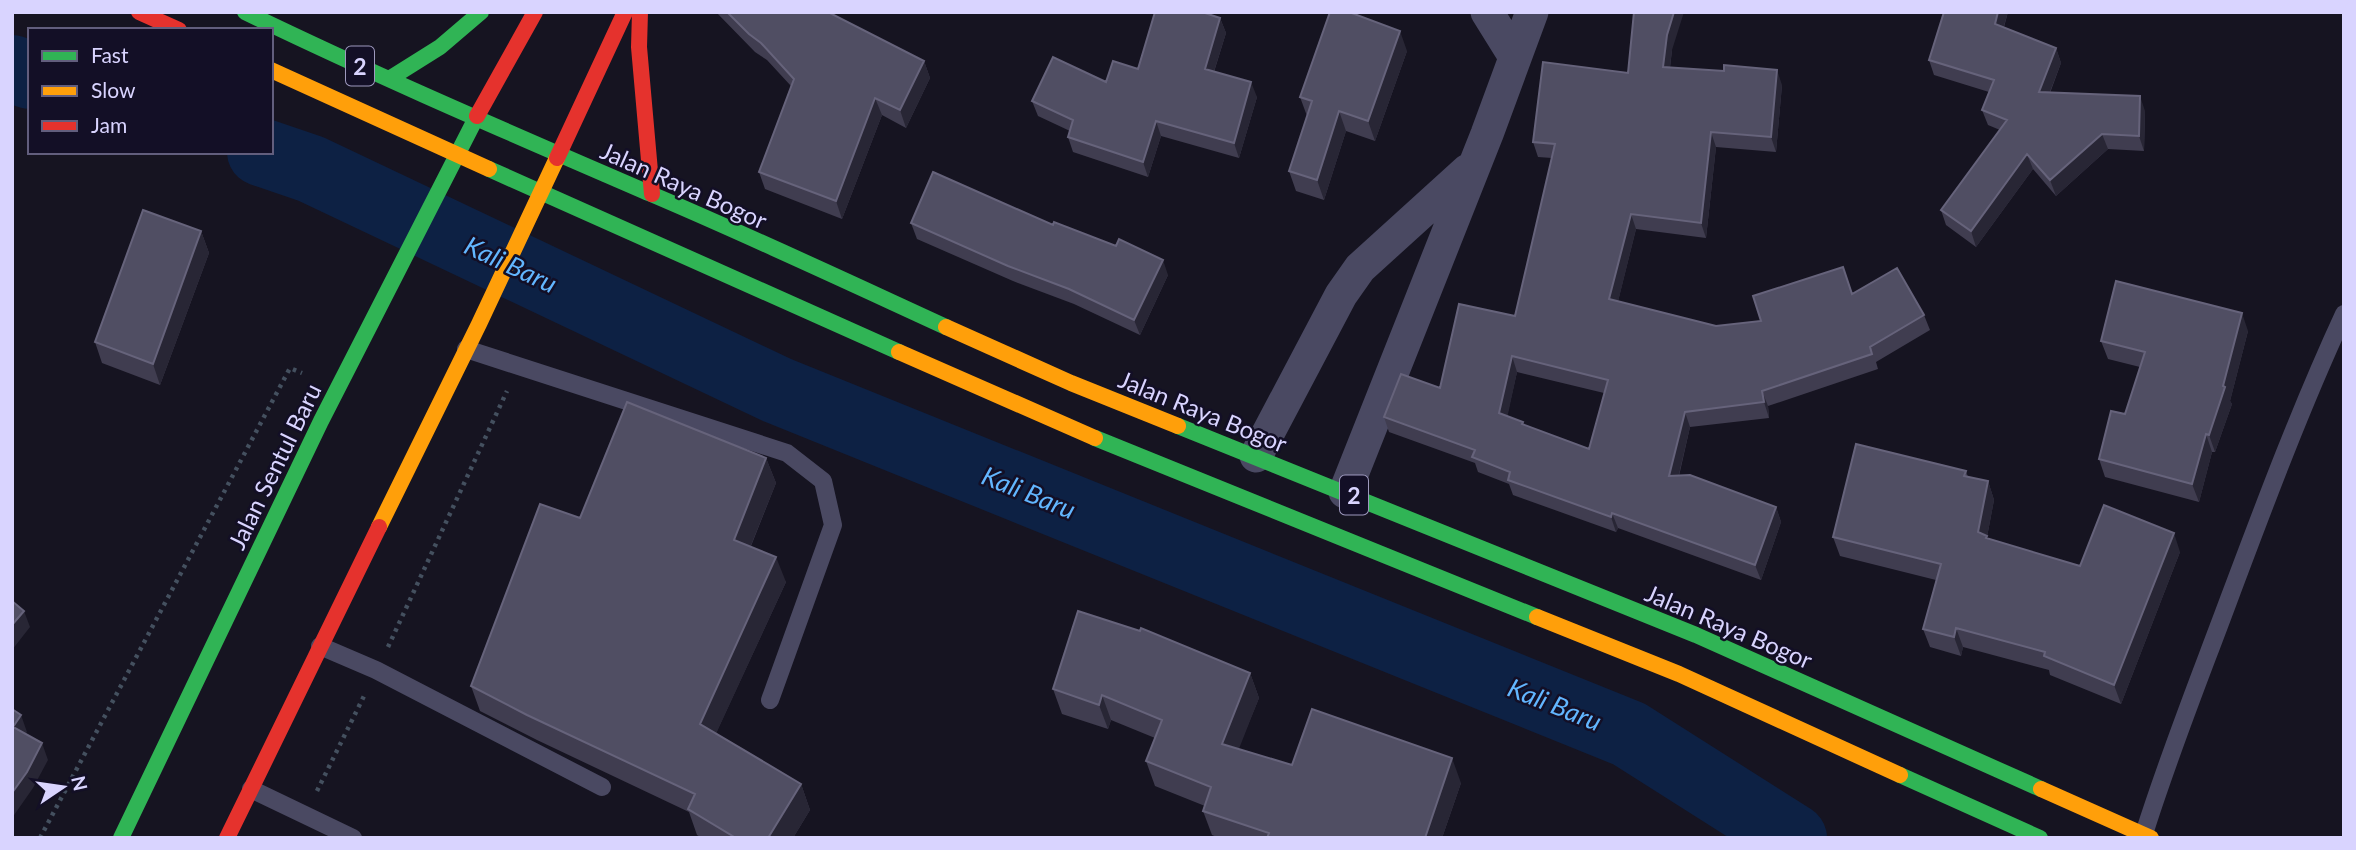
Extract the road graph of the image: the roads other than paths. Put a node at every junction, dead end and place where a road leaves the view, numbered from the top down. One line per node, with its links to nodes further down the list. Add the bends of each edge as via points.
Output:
1 (139, 12): 9 (main road)
2 (245, 12): 12 (main road, Jalan Raya Bogor / 2)
3 (481, 12): 12 (main road, via 440,47)
4 (536, 12): 13 (main road, Jalan Sentul Baru)
5 (625, 12): 15 (main road)
6 (640, 12): 18 (main road)
7 (1487, 12): 10 (street)
8 (1532, 12): 10 (street)
9 (175, 28)
10 (1515, 57): 16 (street)
11 (273, 71): 14 (main road, 2)
12 (389, 79): 13 (main road, Jalan Raya Bogor / 2)
13 (475, 118): 14 (main road, Jalan Sentul Baru); 15 (main road, Jalan Raya Bogor / 2)
14 (457, 154): 17 (main road, 2); 30 (main road, Jalan Sentul Baru, via 337,387)
15 (557, 155): 17 (main road); 18 (main road, Jalan Raya Bogor / 2)
16 (1475, 163): 21 (street, via 1360,268 1341,295); 22 (street)
17 (540, 193): 20 (main road); 24 (main road, 2, via 1059,423)
18 (652, 194): 21 (main road, Jalan Raya Bogor / 2, via 1071,383)
19 (2344, 314): 29 (lane, via 2276,474 2163,775)
20 (466, 349): 25 (main road); 26 (lane, via 787,453 823,481 833,525)
21 (1256, 456): 22 (main road, Jalan Raya Bogor / 2)
22 (1345, 492): 23 (main road, Jalan Raya Bogor / 2)
23 (1521, 563): 24 (main road); 29 (main road, Jalan Raya Bogor / 2, via 1696,635)
24 (1508, 594): 33 (main road, 2)
25 (320, 646): 27 (lane, via 376,670); 28 (main road)
26 (770, 699)
27 (601, 787)
28 (251, 789): 31 (main road); 32 (lane)
29 (2148, 836)
30 (121, 838)
31 (227, 838)
32 (353, 838)
33 (2040, 838)

